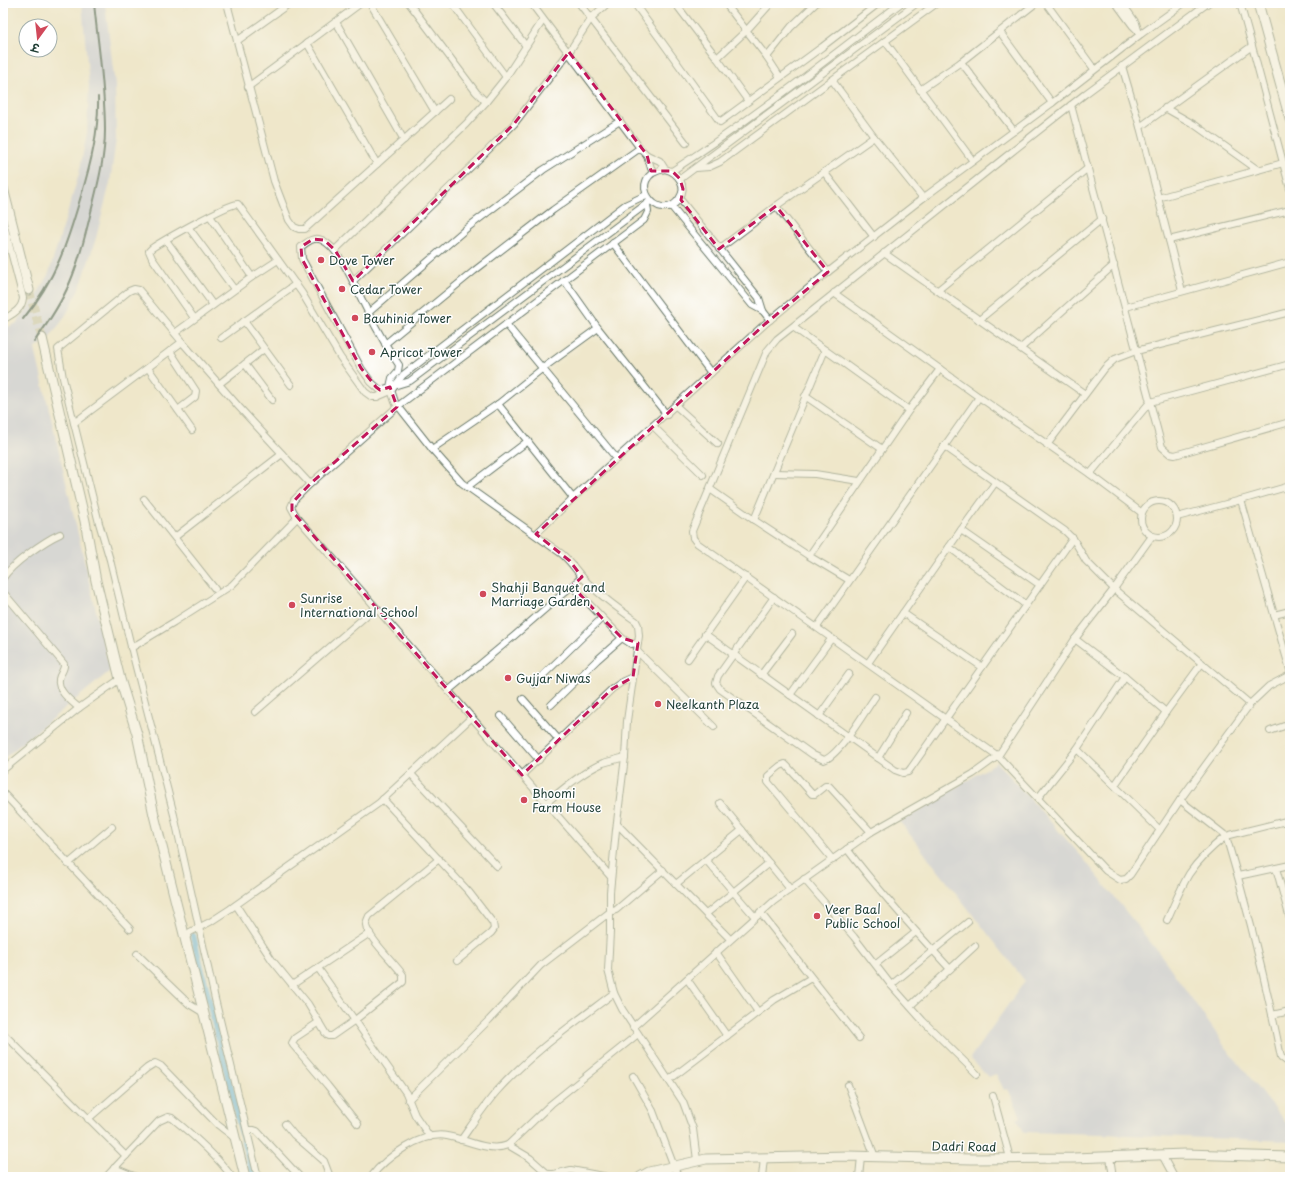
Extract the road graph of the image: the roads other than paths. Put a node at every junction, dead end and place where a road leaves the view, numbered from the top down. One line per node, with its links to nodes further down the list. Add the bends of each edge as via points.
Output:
1 (227, 3): 34 (street)
2 (290, 3): 34 (street)
3 (361, 3): 30 (street)
4 (370, 3): 56 (street)
5 (409, 3): 52 (street)
6 (452, 3): 45 (street)
7 (493, 3): 37 (street)
8 (531, 3): 29 (street)
9 (579, 3): 28 (street)
10 (608, 3): 28 (street)
11 (634, 3): 51 (street, via 720,122)
12 (675, 3): 41 (street)
13 (725, 3): 31 (street)
14 (771, 3): 31 (street)
15 (816, 3): 40 (street, via 791,27)
16 (879, 3): 46 (street)
17 (901, 3): 73 (street, via 791,87)
18 (917, 3): 69 (street)
19 (937, 3): 35 (street)
20 (1036, 3): 32 (street)
21 (1046, 3): 44 (street)
22 (1116, 3): 33 (street)
23 (1122, 3): 33 (street)
24 (1184, 3): 33 (street)
25 (1208, 3): 43 (street)
26 (1240, 3): 38 (street)
27 (1258, 3): 57 (street)
28 (591, 18): 39 (street); 63 (street)
29 (543, 20): 37 (street); 39 (street)
30 (336, 22): 36 (street); 62 (street)
31 (746, 31): 40 (street); 41 (street)
32 (1000, 32): 42 (street); 53 (street)
33 (1140, 32): 44 (street)
34 (237, 41): 48 (street)
35 (885, 41): 47 (street); 49 (street)
36 (307, 43): 48 (street); 68 (street)
37 (526, 46): 45 (street)
38 (1252, 46): 55 (street); 67 (street)
39 (569, 52): 58 (street); 104 (street, via 514,124)
40 (767, 57): 46 (street)
41 (718, 58): 51 (street)
42 (961, 62): 49 (street); 60 (street)
43 (1122, 66): 54 (street); 59 (street)
44 (1094, 69): 53 (street)
45 (506, 77): 52 (street)
46 (780, 77): 51 (street)
47 (832, 80): 61 (street); 69 (street, via 720,162 709,167)
48 (248, 87): 68 (street, via 274,181 294,227 305,229)
49 (920, 90): 66 (street)
50 (449, 99): 56 (street)
51 (748, 101)
52 (486, 102): 96 (street)
53 (1052, 103): 60 (street)
54 (1071, 105): 70 (street); 97 (street)
55 (1165, 108): 59 (street); 72 (street)
56 (436, 112): 62 (street)
57 (1290, 119)
58 (620, 121): 64 (street); 115 (street, via 543,170 467,228)
59 (1140, 127): 81 (street)
60 (1014, 131): 66 (street)
61 (874, 136): 75 (street); 80 (street)
62 (404, 140): 68 (street)
63 (686, 143)
64 (640, 148): 65 (street); 128 (street, via 553,210)
65 (646, 155): 71 (street, via 660,161); 74 (street)
66 (973, 161): 80 (street)
67 (1283, 163): 72 (street); 78 (street)
68 (377, 164)
69 (696, 168): 76 (street)
70 (1088, 168): 88 (street); 108 (street)
71 (665, 169): 73 (street); 74 (street)
72 (1258, 170): 81 (street)
73 (672, 171): 76 (street)
74 (654, 172): 79 (street, via 649,176 645,188)
75 (824, 172): 85 (street); 91 (street)
76 (680, 179): 82 (street, via 683,189)
77 (3, 188): 106 (street)
78 (1290, 189)
79 (646, 195): 83 (street); 142 (street, via 620,209 403,375)
80 (923, 198): 91 (street)
81 (1158, 198): 93 (street)
82 (680, 199): 84 (street); 95 (street)
83 (648, 202): 84 (street, via 659,206); 94 (street, via 648,212 644,220); 142 (street, via 416,377)
84 (671, 206): 113 (street, via 752,305)
85 (776, 206): 95 (street); 101 (street)
86 (1290, 210): 93 (street)
87 (210, 216): 90 (street); 98 (street, via 238,204); 102 (street)
88 (1102, 219): 100 (street); 119 (street)
89 (3, 221): 117 (street, via 23,304)
90 (188, 228): 92 (street); 107 (street)
91 (874, 237): 101 (street)
92 (166, 240): 111 (street); 116 (street, via 152,248 150,254)
93 (1169, 240): 109 (street)
94 (613, 243): 103 (street); 139 (street)
95 (719, 249): 113 (street, via 759,298)
96 (335, 250): 104 (street); 143 (street, via 324,240 313,239 301,247 302,259 361,368 380,390)
97 (884, 253): 108 (street); 110 (street)
98 (278, 260): 102 (street); 105 (street)
99 (1290, 262): 109 (street)
100 (1114, 265): 112 (street); 129 (street)
101 (828, 272): 118 (street)
102 (252, 277): 107 (street)
103 (564, 280): 121 (street); 123 (street)
104 (353, 281): 115 (street)
105 (296, 284): 120 (street); 143 (street, via 340,357 365,392 377,397)
106 (29, 290)
107 (234, 290): 111 (street)
108 (938, 290): 119 (street)
109 (1182, 291): 112 (street)
110 (834, 293): 122 (street); 138 (street)
111 (213, 305): 116 (street)
112 (1126, 307): 133 (street)
113 (763, 311): 118 (street)
114 (1290, 312): 133 (street)
115 (368, 313): 128 (street)
116 (194, 318): 124 (street)
117 (3, 320)
118 (770, 320): 139 (street)
119 (979, 320): 129 (street)
120 (244, 322): 126 (street); 130 (street)
121 (506, 324): 137 (street); 150 (street)
122 (793, 327): 131 (street); 175 (street, via 777,339 767,351)
123 (598, 328): 137 (street); 154 (street)
124 (175, 332): 127 (street); 156 (street, via 142,294 134,289 58,349)
125 (42, 338): 184 (street)
126 (221, 338)
127 (182, 342): 132 (street); 140 (street)
128 (385, 344): 143 (street, via 399,365 392,378)
129 (1021, 348): 144 (street)
130 (264, 349): 134 (street); 141 (street)
131 (824, 350): 145 (street); 153 (street)
132 (170, 351): 136 (street); 152 (street, via 196,391 195,397)
133 (1136, 351): 144 (street, via 1110,363); 148 (street)
134 (245, 364): 140 (street); 147 (street)
135 (1290, 364): 148 (street)
136 (148, 368): 152 (street); 156 (street)
137 (543, 368): 149 (street); 166 (street)
138 (940, 369): 146 (street); 153 (street)
139 (711, 373): 151 (street)
140 (219, 384): 165 (street)
141 (291, 385)
142 (397, 385): 143 (street)
143 (391, 389): 150 (street)
144 (1085, 394): 161 (street)
145 (805, 396): 164 (street); 167 (street)
146 (979, 397): 161 (street); 162 (street)
147 (272, 400)
148 (1150, 402): 155 (street, via 1162,447 1175,455); 169 (street)
149 (498, 404): 159 (street); 163 (street)
150 (398, 406): 163 (street); 172 (street)
151 (676, 406): 154 (street); 160 (street)
152 (178, 410): 158 (street)
153 (909, 410): 164 (street)
154 (667, 415): 157 (street)
155 (1290, 422)
156 (74, 423): 180 (street)
157 (653, 426): 166 (street); 168 (street)
158 (192, 430)
159 (528, 442): 174 (street); 176 (street)
160 (718, 444)
161 (1047, 445): 169 (street)
162 (944, 446): 171 (street); 196 (street)
163 (432, 449): 174 (street)
164 (882, 449): 170 (street)
165 (282, 454): 172 (street); 189 (street)
166 (616, 459): 176 (street)
167 (774, 473): 170 (street, via 815,474); 183 (street)
168 (703, 474)
169 (1090, 474): 179 (street)
170 (859, 481): 192 (street)
171 (995, 483): 185 (street); 190 (street)
172 (310, 484): 182 (street, via 290,507)
173 (1290, 486): 178 (street)
174 (467, 487): 187 (street)
175 (710, 489): 183 (street); 194 (street, via 693,527 693,538)
176 (573, 498): 187 (street)
177 (144, 499): 189 (street)
178 (1241, 500): 181 (street); 207 (street)
179 (1142, 513): 181 (street, via 1151,503 1158,501 1171,505); 188 (street, via 1142,527)
180 (98, 517): 184 (street); 216 (street)
181 (1177, 517): 188 (street, via 1173,531 1167,536)
182 (297, 518): 204 (street); 216 (street, via 232,585)
183 (754, 520): 192 (street)
184 (85, 521): 229 (street, via 96,581)
185 (961, 530): 191 (street); 197 (street)
186 (60, 534): 195 (street, via 44,542)
187 (536, 534): 193 (street, via 570,561)
188 (1152, 536): 200 (street)
189 (175, 537): 199 (street)
190 (1073, 538): 197 (street); 200 (street, via 1094,571)
191 (949, 547): 203 (street); 206 (street)
192 (809, 556): 196 (street)
193 (582, 577): 198 (street); 215 (street, via 602,596 636,621 639,630)
194 (746, 577): 202 (street); 210 (street)
195 (3, 578)
196 (849, 580): 209 (street)
197 (1040, 585): 203 (street)
198 (572, 586): 208 (street); 231 (street)
199 (215, 589)
200 (1114, 589): 214 (street); 221 (street)
201 (3, 592): 237 (street, via 64,664 59,682 61,689)
202 (774, 597): 209 (street); 218 (street)
203 (1026, 605): 222 (street)
204 (375, 608): 231 (street); 238 (street)
205 (1290, 611): 207 (street)
206 (903, 613): 220 (street); 222 (street)
207 (1274, 615): 223 (street)
208 (602, 618): 212 (street); 230 (street)
209 (817, 627): 213 (street)
210 (705, 634): 218 (street); 219 (street)
211 (792, 634): 225 (street)
212 (622, 638): 215 (street, via 632,644); 236 (street)
213 (831, 638): 220 (street); 232 (street)
214 (1075, 639): 228 (street); 251 (street)
215 (638, 643): 217 (street)
216 (131, 648): 296 (street, via 174,815)
217 (637, 651): 227 (street); 246 (street)
218 (732, 655): 225 (street); 248 (street, via 718,676 717,686 813,755 824,760 828,758)
219 (688, 659)
220 (868, 663): 244 (street)
221 (1202, 663): 235 (street); 239 (street)
222 (982, 667): 244 (street)
223 (1290, 670)
224 (849, 674): 242 (street)
225 (761, 675): 232 (street)
226 (1290, 675): 235 (street, via 1269,686)
227 (633, 677): 249 (street, via 612,689); 252 (street)
228 (1125, 677): 239 (street); 250 (street)
229 (120, 679): 237 (street); 296 (street, via 137,734 154,815)
230 (534, 684)
231 (448, 691): 243 (street)
232 (790, 695): 242 (street)
233 (875, 697): 248 (street)
234 (523, 699): 249 (street)
235 (1250, 704): 262 (street)
236 (551, 705)
237 (79, 708): 255 (street)
238 (255, 712)
239 (1166, 712): 258 (street)
240 (906, 713): 253 (street)
241 (501, 716): 254 (street)
242 (819, 716): 248 (street)
243 (472, 717): 256 (street); 257 (street)
244 (946, 718): 251 (street); 253 (street, via 908,772 899,773)
245 (1290, 724): 247 (street)
246 (714, 727)
247 (1270, 731)
248 (848, 736): 253 (street)
249 (560, 740): 254 (street)
250 (1077, 749): 258 (street); 260 (street)
251 (998, 756): 260 (street); 270 (street, via 972,774)
252 (625, 758): 263 (street, via 591,770); 266 (street)
253 (878, 758)
254 (539, 760): 257 (street)
255 (3, 770)
256 (412, 774): 261 (street); 279 (street)
257 (522, 775): 263 (street)
258 (1115, 786): 269 (street)
259 (3, 793): 277 (street)
260 (1038, 798): 269 (street, via 1106,871 1120,880 1130,875)
261 (383, 799): 273 (street); 288 (street)
262 (1180, 800): 269 (street); 271 (street)
263 (546, 803): 283 (street)
264 (720, 803): 268 (street)
265 (1290, 820): 271 (street)
266 (617, 824): 281 (street); 283 (street)
267 (112, 827): 277 (street)
268 (742, 830): 274 (street); 276 (street)
269 (1160, 830)
270 (871, 832): 272 (street); 275 (street, via 829,786 812,794 785,764 780,766 768,776 768,782)
271 (1226, 836): 282 (street); 293 (street, via 1210,849 1193,869)
272 (847, 849): 275 (street); 297 (street)
273 (439, 859): 298 (street, via 369,916 366,924); 304 (street, via 469,892 494,926 491,933)
274 (706, 860): 285 (street); 287 (street)
275 (832, 860): 284 (street)
276 (769, 863): 286 (street); 287 (street)
277 (68, 864): 295 (street)
278 (1290, 865): 280 (street)
279 (497, 866)
280 (1276, 868): 282 (street); 292 (street)
281 (663, 870): 285 (street); 289 (street, via 616,910)
282 (1238, 876): 316 (street)
283 (611, 877): 289 (street)
284 (804, 879): 286 (street); 305 (street)
285 (676, 884): 290 (street)
286 (790, 889): 291 (street)
287 (734, 892): 290 (street); 291 (street)
288 (236, 905): 296 (street); 310 (street, via 272,960)
289 (610, 912): 312 (street, via 608,970); 331 (street, via 541,965)
290 (706, 914): 299 (street)
291 (758, 915): 299 (street); 308 (street)
292 (1290, 919)
293 (1167, 920)
294 (968, 922): 301 (street)
295 (130, 928)
296 (193, 932): 317 (street); 335 (street, via 214,999)
297 (916, 932): 301 (street); 305 (street)
298 (370, 933): 306 (street); 318 (street, via 404,979 400,985)
299 (730, 939): 302 (street)
300 (975, 946): 307 (street)
301 (934, 950): 307 (street); 311 (street)
302 (716, 952): 309 (street); 315 (street)
303 (137, 954): 317 (street, via 189,1004 202,1012)
304 (457, 961)
305 (876, 964): 311 (street)
306 (318, 968): 310 (street); 318 (street)
307 (950, 969): 313 (street)
308 (811, 978): 315 (street); 324 (street)
309 (687, 979): 320 (street); 323 (street)
310 (292, 985): 319 (street)
311 (891, 985): 313 (street)
312 (614, 993): 320 (street); 337 (street, via 549,1042 512,1075 486,1104)
313 (910, 1006): 326 (street)
314 (1290, 1011): 316 (street)
315 (758, 1012): 323 (street)
316 (1272, 1014): 325 (street, via 1281,1057)
317 (204, 1018): 338 (street)
318 (355, 1020): 319 (street, via 330,1036); 331 (street)
319 (319, 1022): 334 (street, via 295,1038 293,1045)
320 (633, 1027): 322 (street)
321 (3, 1033): 332 (street)
322 (638, 1034): 328 (street); 339 (street, via 552,1104)
323 (727, 1036): 328 (street)
324 (858, 1038)
325 (1290, 1061)
326 (977, 1074)
327 (633, 1076): 349 (street, via 653,1111)
328 (669, 1080): 348 (street, via 688,1114 696,1144)
329 (848, 1085): 343 (street)
330 (993, 1096): 347 (street)
331 (408, 1100): 336 (street)
332 (88, 1119): 338 (street, via 155,1063 161,1066); 341 (street)
333 (285, 1124): 351 (street, via 324,1161)
334 (358, 1124)
335 (247, 1130): 357 (street); 358 (street, via 257,1132)
336 (430, 1137): 337 (street, via 440,1135); 359 (street, via 393,1156)
337 (461, 1140): 339 (street, via 495,1147)
338 (237, 1143): 356 (street)
339 (508, 1145): 352 (street, via 535,1162)
340 (1162, 1155): 344 (street, Dadri Road); 345 (street, Dadri Road); 366 (street)
341 (126, 1156): 350 (street); 355 (street, via 159,1121 168,1117 201,1144)
342 (861, 1156): 343 (street, Dadri Road); 346 (street, Dadri Road); 364 (street)
343 (875, 1157): 347 (street, Dadri Road)
344 (1110, 1157): 347 (street, Dadri Road); 365 (street)
345 (1290, 1157)
346 (764, 1158): 348 (street, Dadri Road); 363 (street)
347 (1010, 1158)
348 (697, 1160): 349 (street, Dadri Road)
349 (673, 1165): 361 (street, Dadri Road); 362 (street)
350 (114, 1168): 353 (street); 354 (street)
351 (328, 1176)
352 (549, 1176): 360 (street, via 571,1170)
353 (106, 1177)
354 (136, 1177)
355 (232, 1177)
356 (245, 1177)
357 (258, 1177)
358 (300, 1177)
359 (371, 1177)
360 (608, 1177)
361 (640, 1177)
362 (678, 1177)
363 (762, 1177)
364 (859, 1177)
365 (1113, 1177)
366 (1174, 1177)

